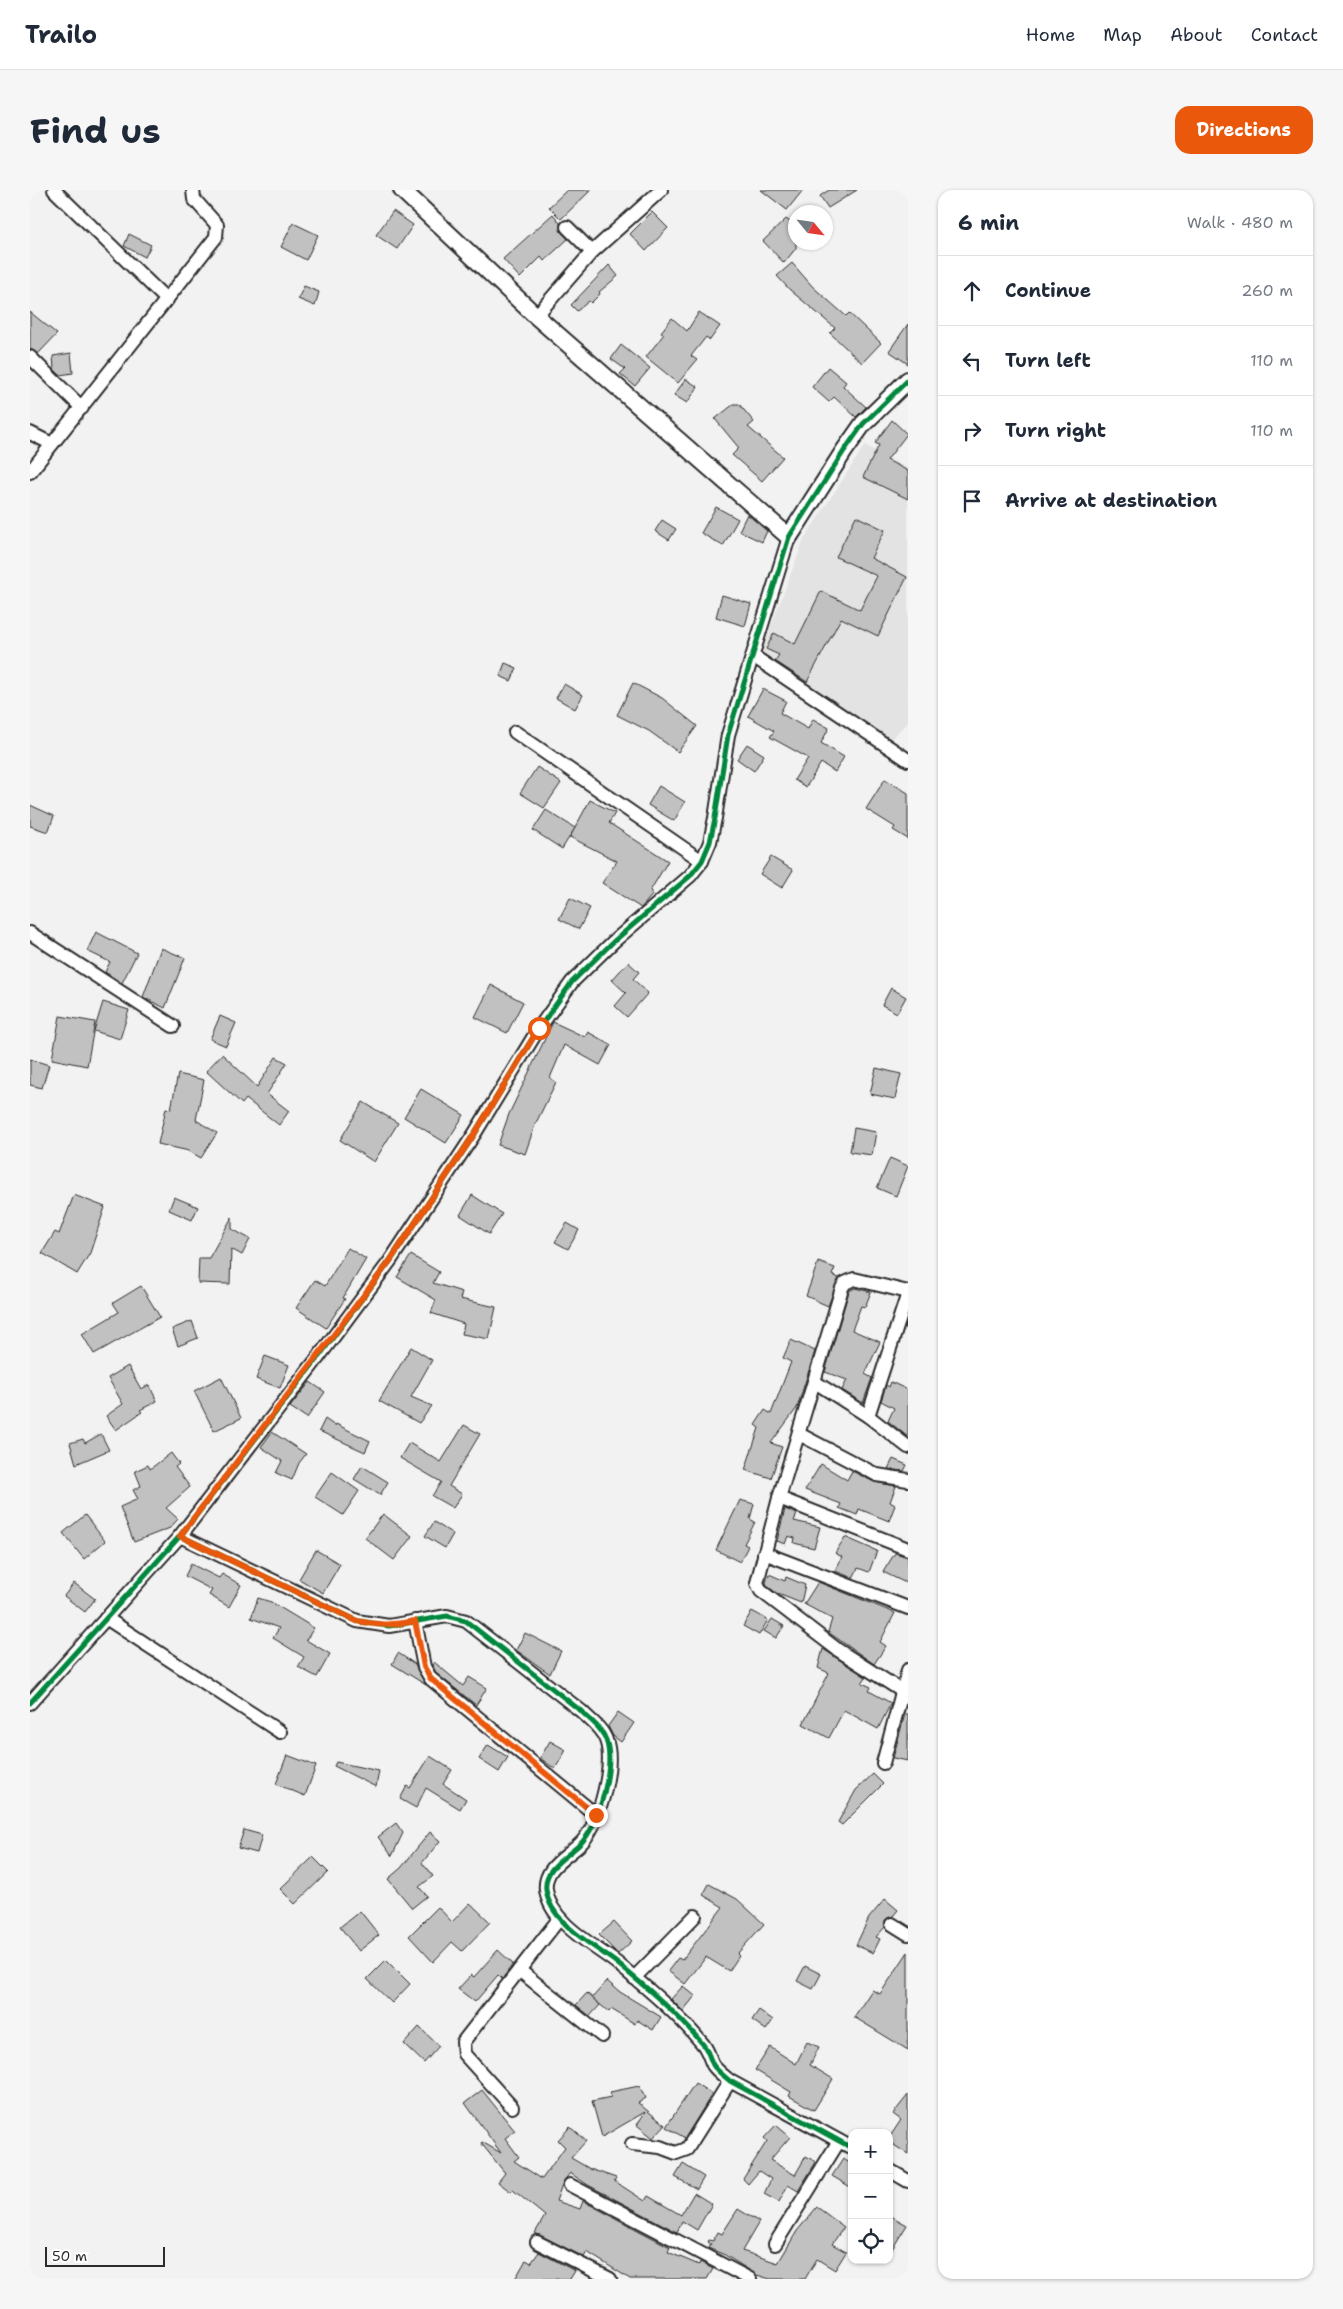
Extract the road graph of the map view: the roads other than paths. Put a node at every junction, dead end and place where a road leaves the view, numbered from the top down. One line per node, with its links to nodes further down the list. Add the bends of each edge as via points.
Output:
1 (54, 190): 7 (street)
2 (193, 190): 7 (street, via 194,199 215,220 218,231)
3 (402, 190): 8 (street)
4 (661, 190): 6 (street)
5 (568, 227): 6 (street)
6 (592, 252): 8 (street)
7 (167, 300): 11 (street)
8 (536, 316): 15 (street)
9 (30, 357): 11 (street)
10 (908, 380): 15 (street, via 863,424)
11 (82, 408): 13 (street)
12 (30, 432): 13 (street)
13 (52, 444): 14 (street)
14 (30, 472)
15 (789, 537): 16 (street)
16 (753, 656): 18 (street); 19 (street, via 728,735 714,826)
17 (515, 732): 19 (street)
18 (908, 760)
19 (702, 861): 29 (street, via 690,876 590,963 554,1004 470,1141 390,1261)
20 (30, 933): 21 (street)
21 (173, 1026)
22 (908, 1293): 23 (street, via 854,1279 845,1283); 24 (street)
23 (815, 1382): 24 (street); 25 (street)
24 (868, 1416): 26 (street)
25 (798, 1434): 27 (street, via 878,1475); 28 (street)
26 (908, 1447)
27 (908, 1480)
28 (779, 1498): 30 (street); 31 (street)
29 (180, 1536): 33 (street); 34 (street, via 357,1621 388,1626)
30 (908, 1549)
31 (764, 1553): 32 (street); 36 (street, via 758,1578 761,1591 838,1650)
32 (908, 1608)
33 (106, 1618): 37 (street); 38 (street)
34 (415, 1621): 40 (street, via 424,1667 431,1679); 40 (street, via 447,1616 466,1621 546,1682 598,1727 606,1738 609,1762)
35 (908, 1670): 36 (street)
36 (902, 1690): 39 (street)
37 (30, 1704)
38 (280, 1732)
39 (883, 1763)
40 (596, 1815): 42 (street, via 583,1840 555,1865 546,1881 550,1906)
41 (695, 1916): 46 (street)
42 (559, 1919): 45 (street); 46 (street)
43 (892, 1924): 44 (street)
44 (908, 1934)
45 (519, 1970): 47 (street); 49 (street, via 466,2036 462,2048)
46 (634, 1978): 48 (street, via 701,2040 713,2065)
47 (602, 2036)
48 (730, 2081): 50 (street); 51 (street, via 687,2149 676,2153 660,2147)
49 (512, 2107)
50 (839, 2141): 52 (street); 57 (street)
51 (632, 2144)
52 (848, 2146)
53 (893, 2172): 54 (street)
54 (908, 2181)
55 (570, 2185): 59 (street)
56 (537, 2242): 58 (street)
57 (775, 2244)
58 (610, 2279)
59 (750, 2279)

